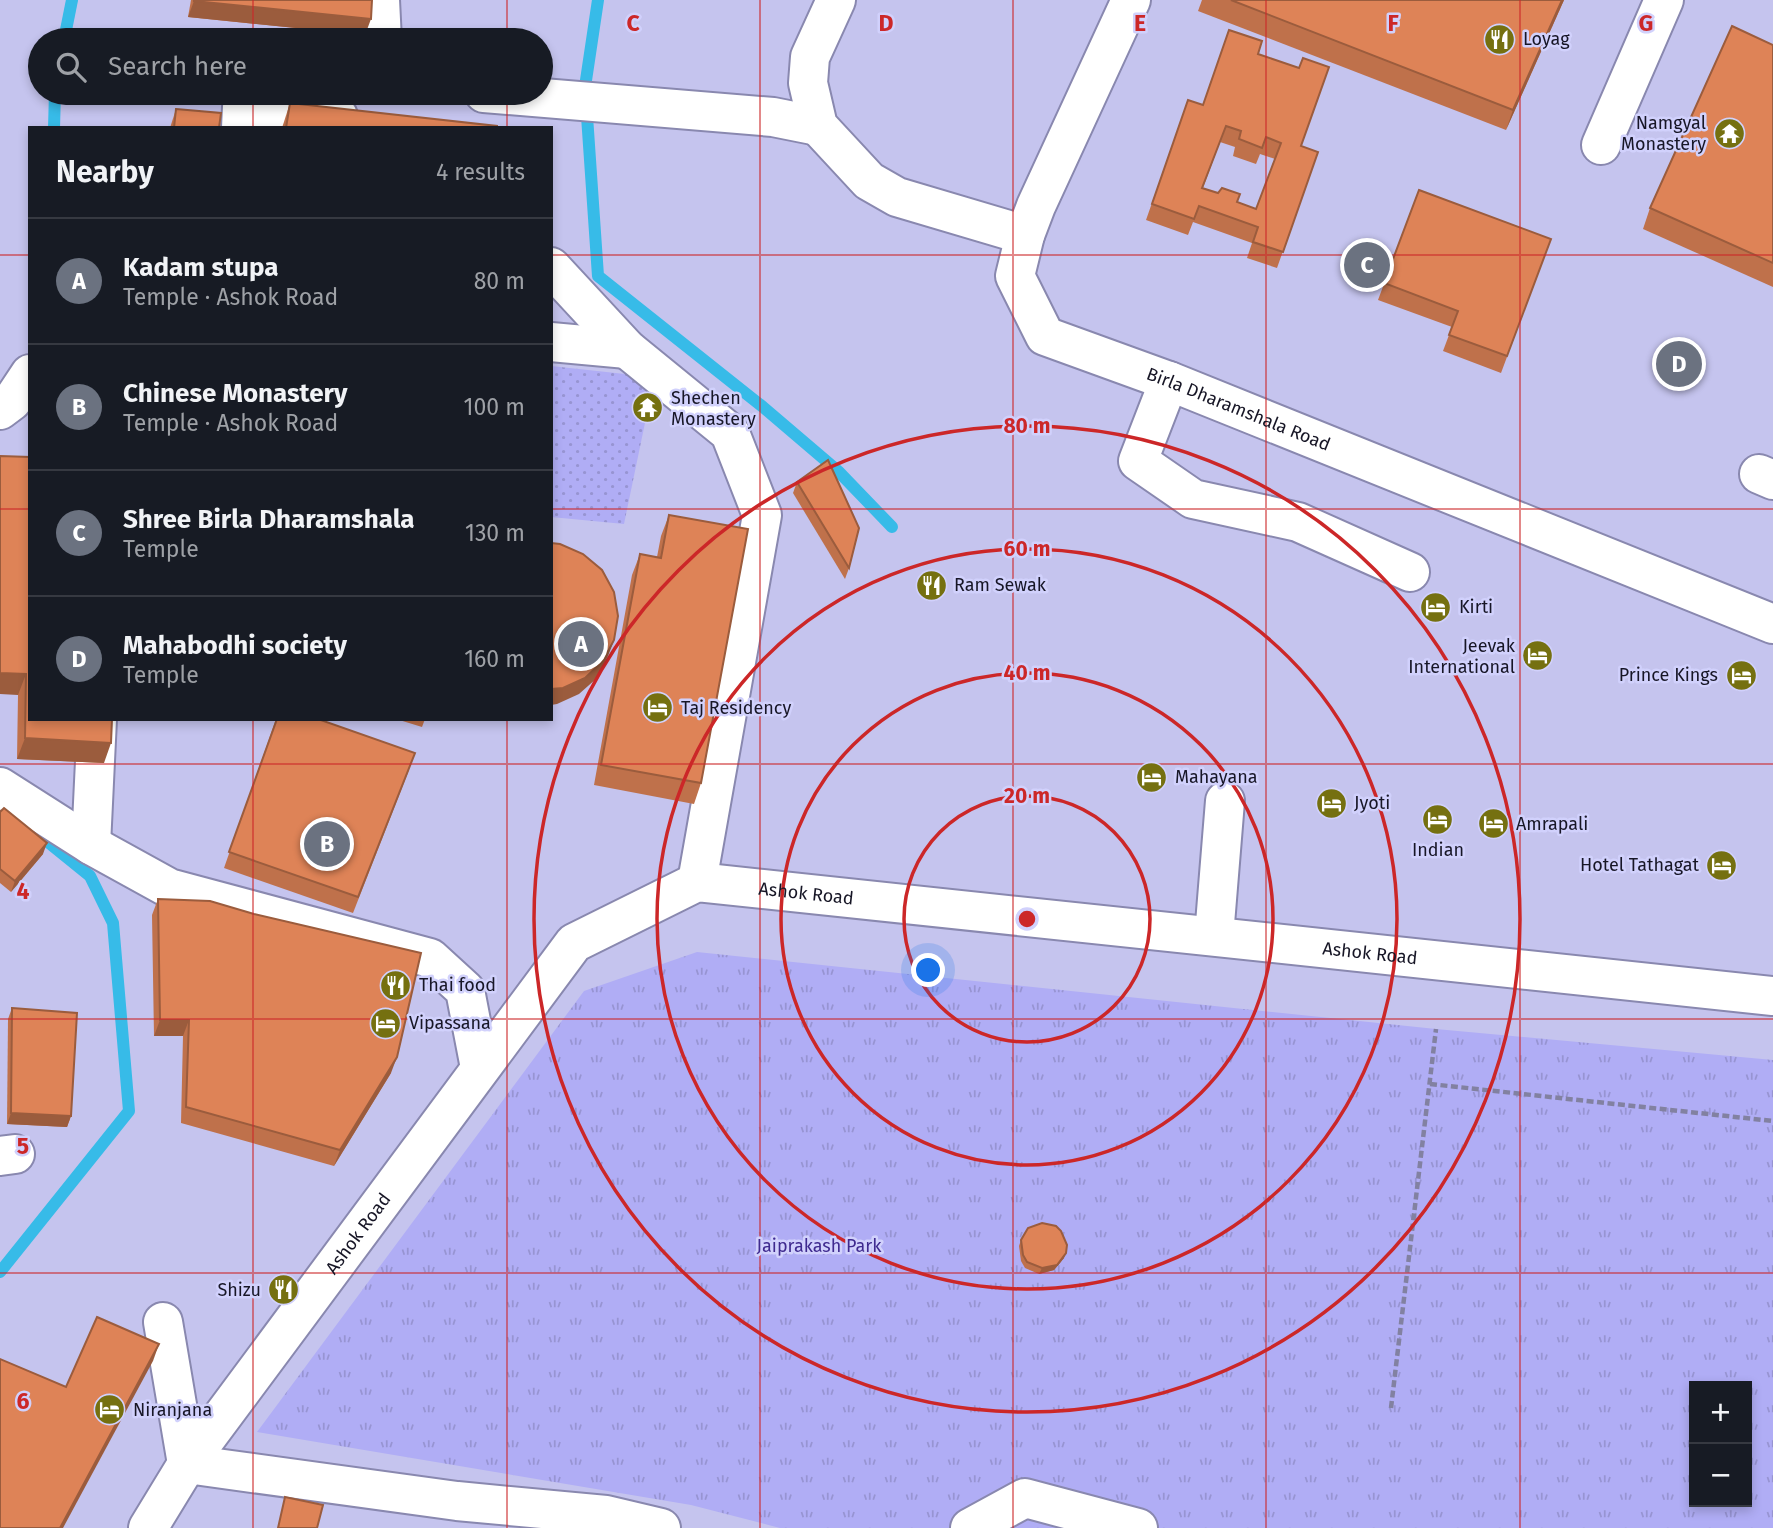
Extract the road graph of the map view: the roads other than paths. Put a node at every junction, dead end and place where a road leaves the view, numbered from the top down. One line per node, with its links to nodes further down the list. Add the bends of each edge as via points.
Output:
1 (380, 0): 5 (street)
2 (835, 0): 8 (street, via 810,57 808,83)
3 (1131, 0): 11 (street, Birla Dharamshala Road)
4 (1664, 0): 10 (street)
5 (382, 28)
6 (553, 99): 8 (street)
7 (379, 119): 9 (street, via 242,107)
8 (818, 125): 11 (street, via 869,181 897,197)
9 (240, 126)
10 (1601, 145)
11 (1025, 235): 16 (street, Birla Dharamshala Road, via 1014,276 1045,336)
12 (553, 269): 14 (street)
13 (553, 342): 14 (street)
14 (628, 349): 24 (street, via 730,433 762,515)
15 (28, 377): 17 (street)
16 (1168, 381): 18 (street, via 1138,461 1194,499 1298,522); 19 (street, Birla Dharamshala Road)
17 (0, 410)
18 (1410, 572)
19 (1773, 624)
20 (97, 721): 23 (street)
21 (0, 787): 23 (street)
22 (1225, 801): 25 (street)
23 (91, 845): 27 (street, via 169,888 430,958 465,990)
24 (697, 881): 25 (street, Ashok Road); 27 (street, Ashok Road, via 574,943)
25 (1214, 936): 26 (street, Ashok Road)
26 (1773, 996)
27 (480, 1068): 29 (street, Ashok Road)
28 (163, 1322): 29 (street)
29 (187, 1464): 30 (street); 31 (street, Ashok Road)
30 (454, 1515): 32 (street, via 606,1515)
31 (148, 1528)
32 (660, 1528)
33 (970, 1528): 34 (street, via 1024,1498)
34 (1138, 1528)

